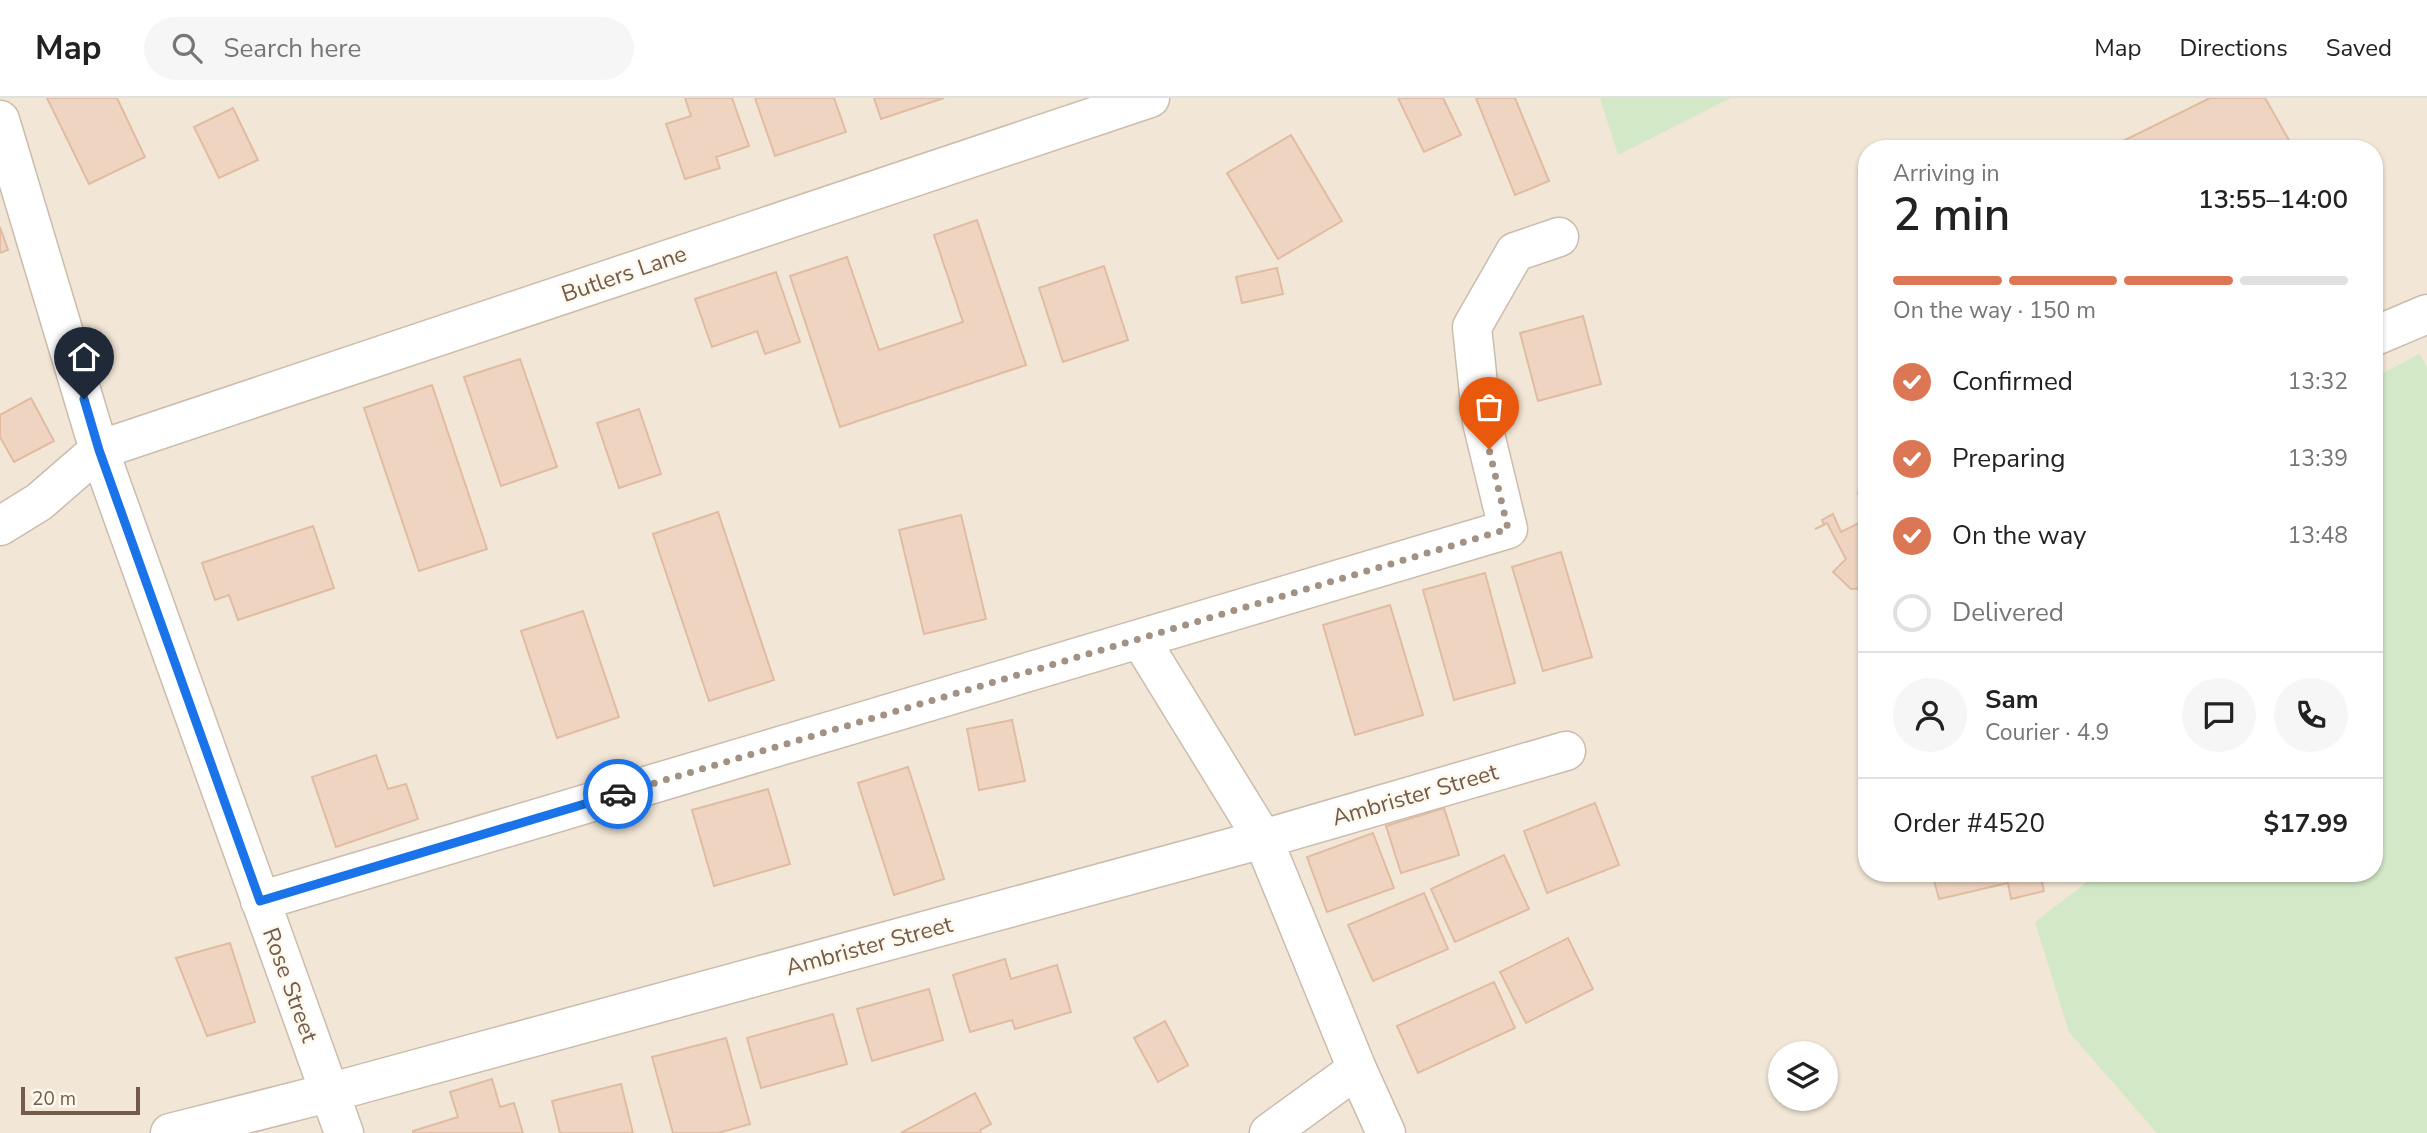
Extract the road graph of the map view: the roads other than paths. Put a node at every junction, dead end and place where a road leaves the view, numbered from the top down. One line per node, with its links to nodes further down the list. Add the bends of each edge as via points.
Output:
1 (1150, 98): 6 (street, Butlers Lane)
2 (0, 120): 6 (street, Rose Street)
3 (1559, 237): 8 (street, via 1515,252 1472,327 1482,422 1508,529)
4 (2427, 314): 5 (street)
5 (2383, 333)
6 (99, 450): 7 (street, via 39,502); 11 (street, Rose Street)
7 (0, 526)
8 (1140, 639): 10 (street); 11 (street)
9 (1566, 751): 10 (street, Ambrister Street)
10 (1263, 839): 12 (street); 13 (street, Ambrister Street)
11 (260, 901): 13 (street, Rose Street)
12 (1357, 1069): 16 (street); 17 (street)
13 (328, 1093): 14 (street, Ambrister Street); 15 (street, Rose Street)
14 (170, 1133)
15 (344, 1133)
16 (1269, 1133)
17 (1386, 1133)

